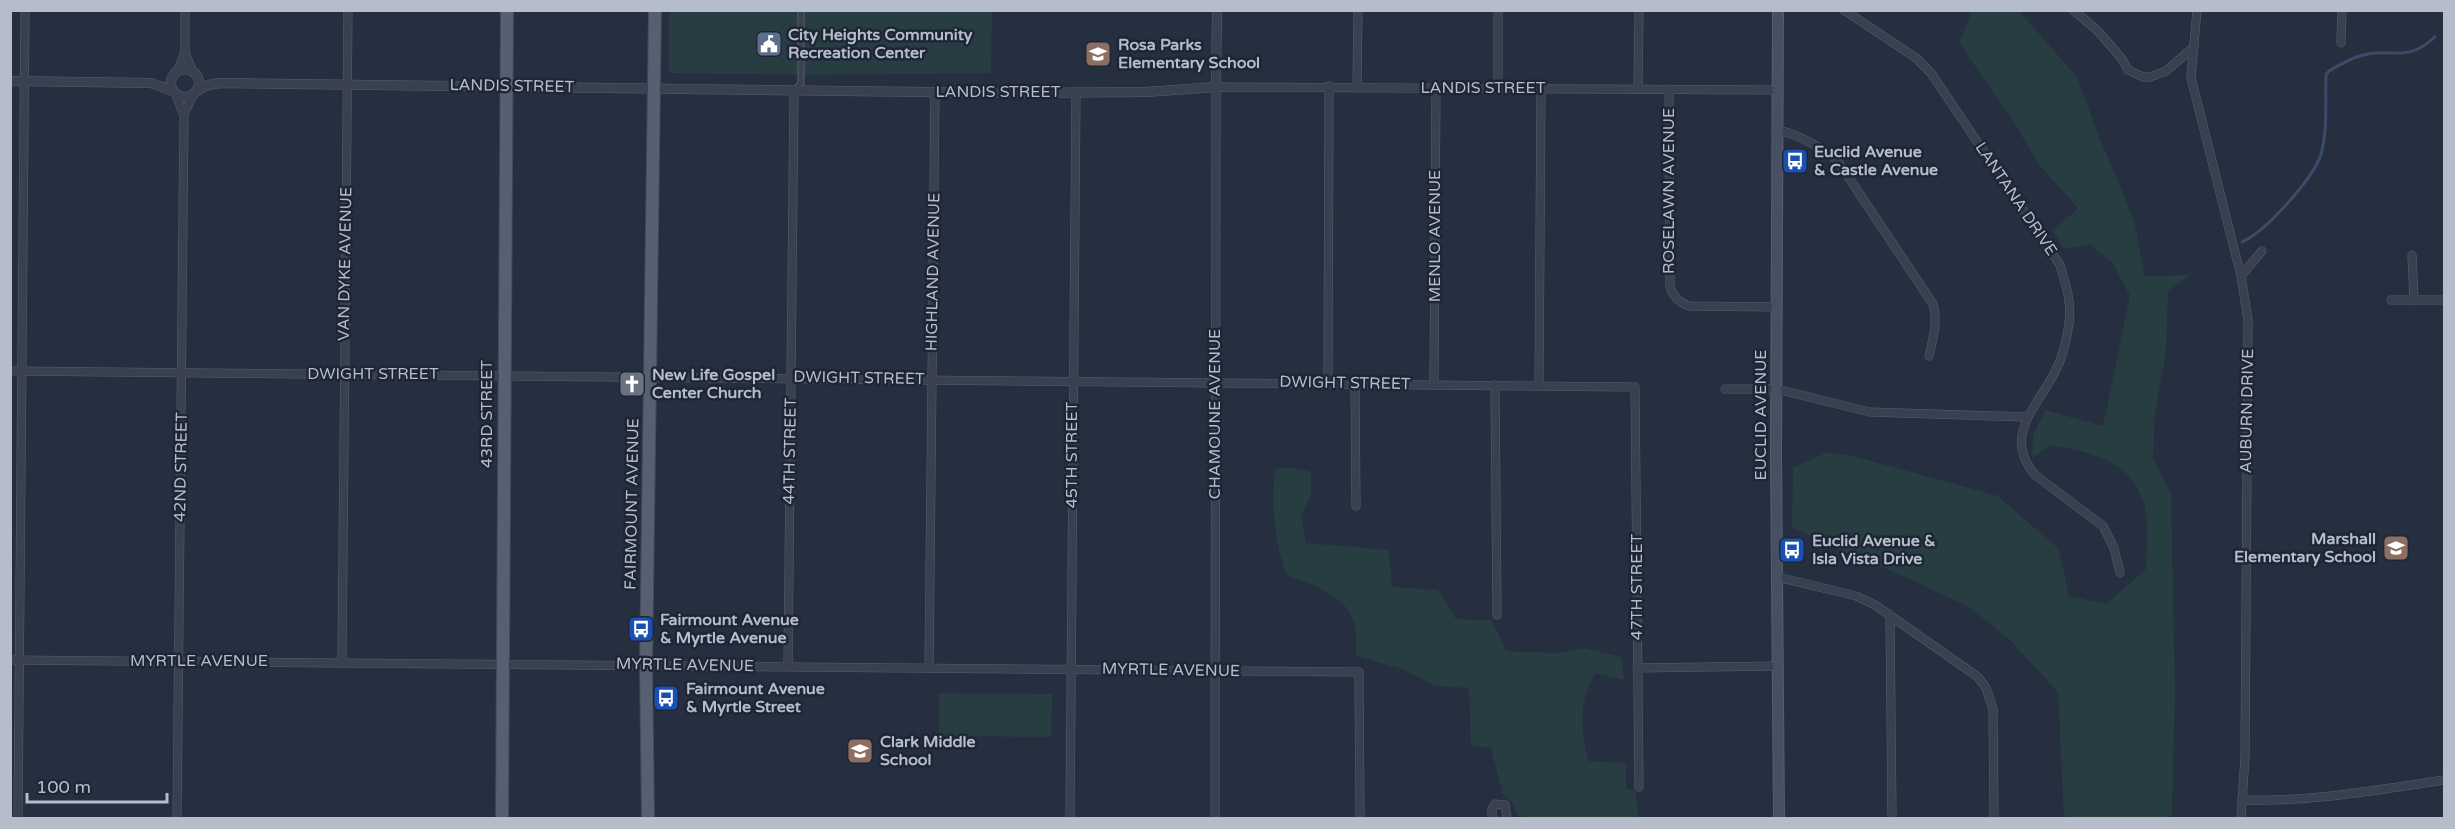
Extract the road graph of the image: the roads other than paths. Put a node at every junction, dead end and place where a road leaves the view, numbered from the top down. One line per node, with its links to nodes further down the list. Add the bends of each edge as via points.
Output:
1 (25, 10): 22 (street)
2 (185, 10): 18 (street)
3 (348, 10): 25 (street, VAN DYKE AVENUE)
4 (507, 10): 26 (main road, 43RD STREET)
5 (655, 10): 33 (main road, FAIRMOUNT AVENUE)
6 (801, 10): 37 (street, via 801,83)
7 (1217, 10): 28 (street, CHAMOUNE AVENUE)
8 (1358, 10): 29 (street)
9 (1498, 10): 31 (street)
10 (1639, 10): 34 (street)
11 (1778, 10): 36 (main road, EUCLID AVENUE)
12 (1844, 10): 70 (street, LANTANA DRIVE, via 1916,58 1931,73 2060,265 2070,300 2069,324 2056,370)
13 (2073, 10): 17 (street, via 2098,31 2128,70 2143,77 2166,71)
14 (2197, 10): 17 (street, AUBURN DRIVE)
15 (2342, 10): 16 (street)
16 (2342, 44)
17 (2194, 47): 46 (street, AUBURN DRIVE, via 2191,78)
18 (185, 52): 19 (street); 20 (street)
19 (175, 73): 20 (street, via 185,69); 23 (street); 40 (street, via 171,83)
20 (195, 74): 24 (street, LANDIS STREET); 41 (street, via 199,84)
21 (10, 81): 22 (street)
22 (25, 81): 23 (street); 53 (street)
23 (151, 83): 40 (street)
24 (219, 83): 25 (street, LANDIS STREET); 41 (street, LANDIS STREET)
25 (347, 85): 26 (street, LANDIS STREET); 55 (street, VAN DYKE AVENUE)
26 (507, 86): 33 (street, LANDIS STREET); 56 (main road, 43RD STREET)
27 (1329, 86): 28 (street, LANDIS STREET); 29 (street, LANDIS STREET); 62 (street)
28 (1216, 87): 39 (street, LANDIS STREET); 61 (street, CHAMOUNE AVENUE)
29 (1357, 87): 30 (street, LANDIS STREET)
30 (1436, 87): 31 (street, LANDIS STREET); 64 (street, MENLO AVENUE)
31 (1498, 88): 32 (street, LANDIS STREET)
32 (1542, 88): 34 (street, LANDIS STREET); 66 (street)
33 (654, 89): 37 (street, LANDIS STREET); 57 (main road, FAIRMOUNT AVENUE)
34 (1638, 89): 35 (street, LANDIS STREET)
35 (1669, 89): 36 (street, LANDIS STREET); 50 (street, ROSELAWN AVENUE, via 1672,293 1689,306)
36 (1776, 90): 43 (main road, EUCLID AVENUE)
37 (794, 91): 38 (street, LANDIS STREET); 58 (street, 44TH STREET)
38 (935, 92): 39 (street, LANDIS STREET); 59 (street, HIGHLAND AVENUE)
39 (1076, 92): 60 (street, 45TH STREET)
40 (175, 93): 41 (street, via 185,98); 42 (street, 42ND STREET)
41 (195, 93): 42 (street, 42ND STREET)
42 (184, 116): 54 (street, 42ND STREET)
43 (1776, 129): 50 (main road, EUCLID AVENUE); 51 (street, via 1791,133 1837,160 1933,304 1934,335)
44 (2262, 251): 46 (street)
45 (2412, 255): 48 (street)
46 (2241, 276): 90 (street, AUBURN DRIVE, via 2248,320 2246,757)
47 (2391, 300): 48 (street)
48 (2414, 300): 49 (street)
49 (2445, 300)
50 (1775, 307): 69 (main road, EUCLID AVENUE)
51 (1929, 356)
52 (10, 371): 53 (street, DWIGHT STREET)
53 (22, 371): 54 (street, DWIGHT STREET); 77 (street)
54 (182, 372): 55 (street, DWIGHT STREET); 78 (street, 42ND STREET)
55 (344, 374): 56 (street, DWIGHT STREET); 79 (street, VAN DYKE AVENUE)
56 (504, 375): 57 (street, DWIGHT STREET); 80 (main road, 43RD STREET)
57 (650, 376): 58 (street, DWIGHT STREET); 81 (main road, FAIRMOUNT AVENUE)
58 (791, 378): 59 (street, DWIGHT STREET); 82 (street, 44TH STREET)
59 (932, 379): 60 (street, DWIGHT STREET); 84 (street, HIGHLAND AVENUE)
60 (1073, 381): 61 (street, DWIGHT STREET); 86 (street, 45TH STREET)
61 (1214, 382): 62 (street, DWIGHT STREET); 87 (street, CHAMOUNE AVENUE)
62 (1328, 383): 63 (street, DWIGHT STREET)
63 (1355, 384): 64 (street, DWIGHT STREET); 71 (street)
64 (1434, 384): 65 (street, DWIGHT STREET)
65 (1495, 385): 66 (street, DWIGHT STREET); 74 (street)
66 (1539, 386): 67 (street, DWIGHT STREET)
67 (1635, 387): 85 (street, 47TH STREET)
68 (1725, 389): 69 (street)
69 (1776, 389): 70 (street, via 1870,412); 73 (main road, EUCLID AVENUE)
70 (2027, 417): 72 (street, LANTANA DRIVE, via 2021,444 2028,467 2103,526)
71 (1356, 506)
72 (2120, 573)
73 (1778, 577): 75 (street, via 1856,596); 83 (main road, EUCLID AVENUE)
74 (1497, 615)
75 (1890, 615): 101 (street); 102 (street, via 1978,677 1986,688 1994,708)
76 (10, 660): 77 (street, MYRTLE AVENUE)
77 (20, 660): 78 (street, MYRTLE AVENUE); 91 (street)
78 (179, 661): 79 (street, MYRTLE AVENUE); 92 (street, 42ND STREET)
79 (342, 662): 80 (street, MYRTLE AVENUE)
80 (502, 663): 81 (street, MYRTLE AVENUE); 93 (main road, 43RD STREET)
81 (646, 665): 82 (street, MYRTLE AVENUE); 94 (main road, FAIRMOUNT AVENUE)
82 (788, 666): 84 (street, MYRTLE AVENUE)
83 (1778, 666): 85 (street); 100 (main road, EUCLID AVENUE)
84 (929, 668): 86 (street, MYRTLE AVENUE)
85 (1637, 668): 89 (street, 47TH STREET)
86 (1071, 669): 87 (street, MYRTLE AVENUE); 95 (street, 45TH STREET)
87 (1215, 671): 96 (street, CHAMOUNE AVENUE); 97 (street, MYRTLE AVENUE, via 1359,672)
88 (2445, 780): 90 (street, via 2332,798)
89 (1639, 787)
90 (2242, 800): 103 (street, AUBURN DRIVE)
91 (18, 819)
92 (177, 819)
93 (502, 819)
94 (648, 819)
95 (1070, 819)
96 (1215, 819)
97 (1360, 819)
98 (1492, 819): 99 (street, via 1492,809 1500,804 1505,806)
99 (1508, 819)
100 (1779, 819)
101 (1892, 819)
102 (1994, 819)
103 (2241, 819)

